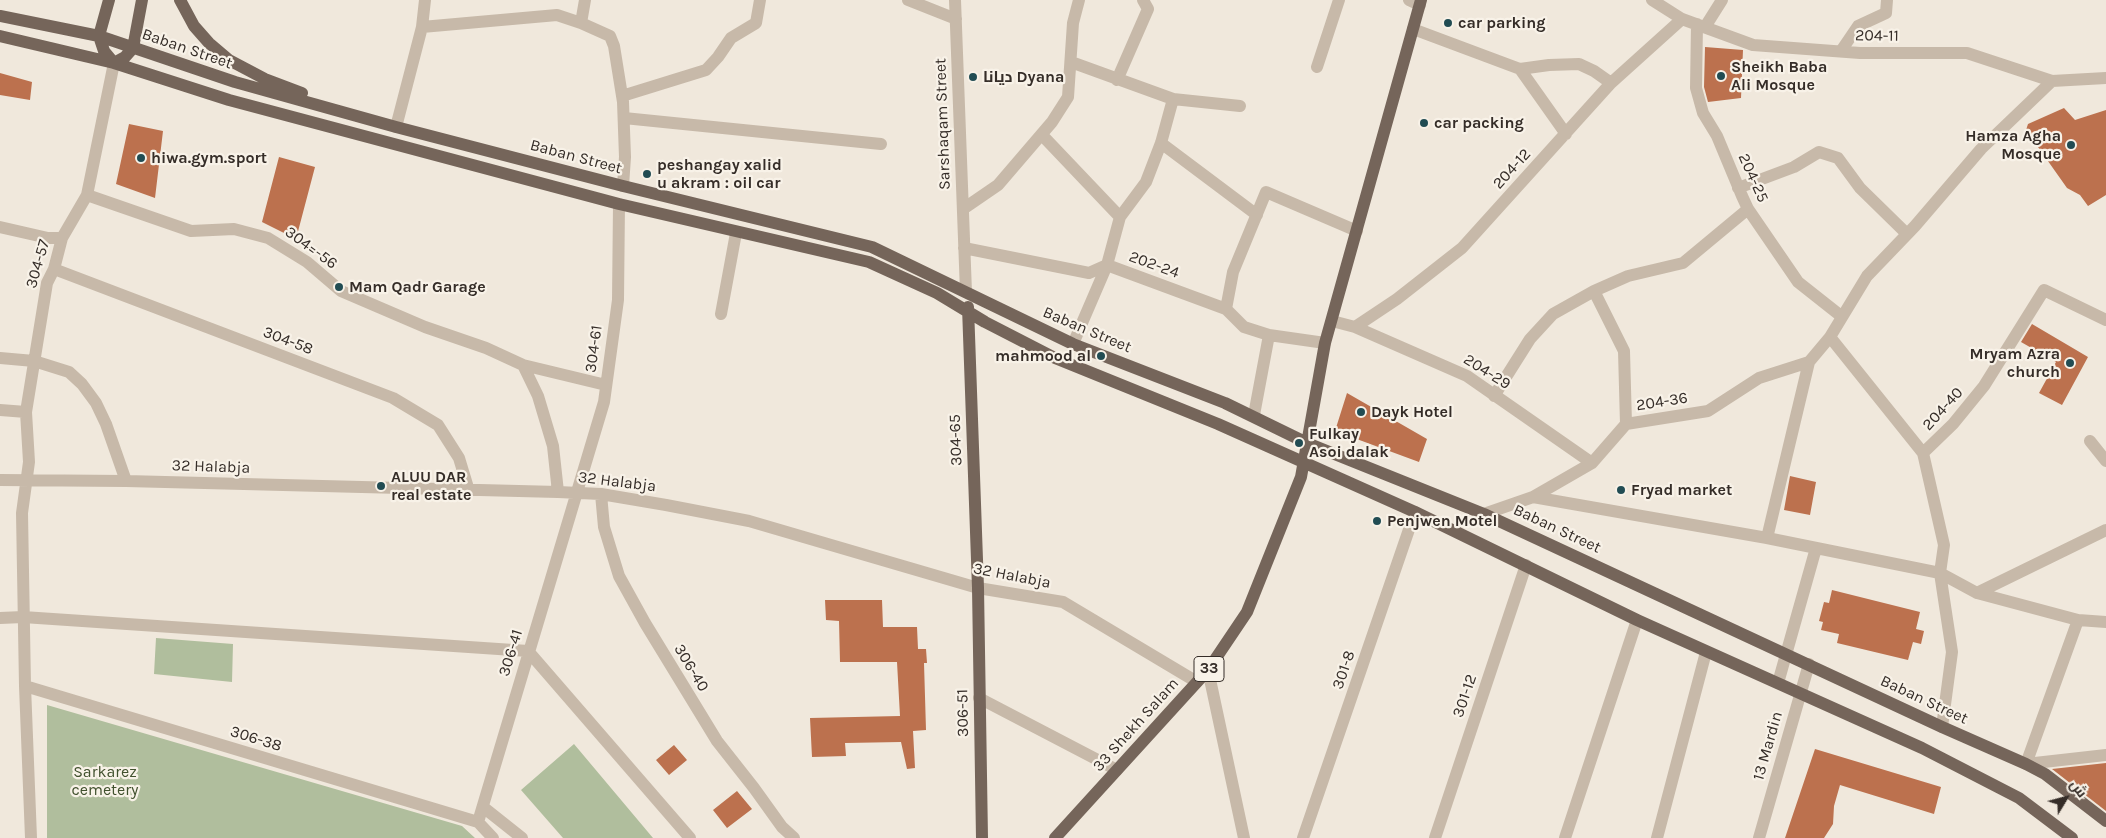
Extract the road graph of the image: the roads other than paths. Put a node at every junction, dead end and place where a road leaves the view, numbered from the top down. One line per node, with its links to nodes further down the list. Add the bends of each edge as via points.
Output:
1 (109, 0): 24 (main road)
2 (142, 0): 25 (main road)
3 (180, 0): 39 (main road, via 194,26 229,60 265,79)
4 (425, 0): 21 (street)
5 (585, 0): 19 (street)
6 (760, 0): 35 (street, via 756,23 731,38 706,70)
7 (908, 0): 17 (street)
8 (955, 0): 17 (street, Sarshaqam Street)
9 (1079, 0): 27 (street, via 1073,23)
10 (1143, 0): 32 (street, via 1148,9)
11 (1339, 0): 29 (street)
12 (1652, 0): 18 (street, 204-11)
13 (1722, 0): 20 (street)
14 (1887, 0): 26 (street, via 1886,13 1858,26)
15 (1417, 2): 22 (main road, 33 Shekh Salam)
16 (0, 16): 24 (main road, Baban Street)
17 (956, 19): 49 (street, Sarshaqam Street)
18 (1682, 19): 20 (street, 204-11); 34 (street, 204-12)
19 (582, 23): 21 (street, via 556,15); 35 (street, via 610,36)
20 (1701, 26): 26 (street, 204-11, via 1753,45); 46 (street, 204-25, via 1696,88 1703,113 1717,136)
21 (422, 27): 40 (street)
22 (1413, 29): 30 (street); 54 (main road, 33 Shekh Salam)
23 (0, 36): 28 (main road)
24 (100, 36): 25 (main road, Baban Street); 28 (main road, via 104,51)
25 (133, 48): 28 (main road); 39 (main road, Baban Street, via 234,82)
26 (1841, 51): 33 (street, 204-11, via 1967,53)
27 (1070, 62): 32 (street); 42 (street, via 1068,97)
28 (114, 63): 47 (street, 304-57); 48 (main road, via 229,100)
29 (1317, 66)
30 (1520, 69): 34 (street, via 1579,64); 41 (street)
31 (2106, 78): 33 (street, 204-11)
32 (1117, 80): 36 (street)
33 (2052, 81): 56 (street, via 1981,149)
34 (1611, 83): 41 (street, 204-12)
35 (622, 96): 38 (street)
36 (1172, 99): 37 (street); 43 (street)
37 (1240, 106)
38 (624, 118): 44 (street); 45 (street)
39 (372, 120): 40 (main road, Baban Street)
40 (396, 127): 45 (main road, Baban Street)
41 (1566, 134): 69 (street, 204-12, via 1462,248)
42 (1042, 135): 49 (street, via 998,185); 52 (street)
43 (1160, 143): 51 (street); 52 (street, via 1146,182)
44 (880, 144)
45 (623, 186): 62 (main road, Baban Street, via 872,247)
46 (1738, 188): 50 (street, 204-25); 56 (street, via 1794,167 1819,152 1838,158 1860,188)
47 (87, 195): 57 (street, 304-57); 77 (street, 304=-56, via 191,231 234,229 268,238 308,262 342,291)
48 (619, 204): 55 (main road); 78 (street, 304-61, via 618,300)
49 (963, 209): 58 (street, Sarshaqam Street)
50 (1748, 209): 61 (street, via 1683,263 1628,276); 66 (street, 204-25, via 1798,282)
51 (1257, 215): 54 (street, via 1266,192); 63 (street, via 1233,272)
52 (1120, 217): 59 (street)
53 (0, 227): 57 (street)
54 (1357, 231): 68 (main road, 33 Shekh Salam)
55 (736, 233): 64 (main road, via 869,262); 65 (street)
56 (1907, 234): 66 (street, via 1868,276)
57 (62, 238): 60 (street, 304-57)
58 (964, 248): 59 (street, 202-24, via 1089,273); 62 (street, Sarshaqam Street)
59 (1107, 265): 63 (street, 202-24); 73 (street)
60 (54, 269): 75 (street, 304-57, via 47,283); 93 (street, 304-58, via 393,398 438,425 459,458)
61 (1594, 291): 79 (street, via 1553,314 1530,339); 83 (street, via 1624,351)
62 (966, 292): 64 (main road, 304-65); 73 (main road, Baban Street)
63 (1226, 309): 70 (street, 202-24, via 1244,327)
64 (968, 311): 88 (main road, via 1055,358 1218,424); 105 (main road, 304-65)
65 (721, 314)
66 (1841, 316): 71 (street)
67 (2106, 320): 86 (street, 204-40, via 2044,290 1984,386 1953,424)
68 (1332, 321): 69 (street, 204-29); 72 (main road, 33 Shekh Salam)
69 (1355, 327): 79 (street, 204-29, via 1467,376)
70 (1270, 335): 72 (street, 202-24); 82 (street)
71 (1830, 337): 76 (street); 86 (street)
72 (1325, 343): 85 (main road, 33 Shekh Salam)
73 (1073, 344): 82 (main road, Baban Street)
74 (0, 358): 75 (street)
75 (34, 361): 81 (street, 304-57); 92 (street, via 69,372 82,384 106,424)
76 (1810, 362): 83 (street, 204-36, via 1759,378 1708,411); 101 (street)
77 (523, 365): 78 (street, 304=-56); 94 (street, via 538,396 553,446)
78 (606, 385): 95 (street, 304-61, via 604,402)
79 (1494, 396): 89 (street, 204-29)
80 (0, 410): 81 (street)
81 (26, 412): 91 (street, 304-57)
82 (1254, 416): 85 (main road, Baban Street)
83 (1626, 424): 89 (street, 204-36)
84 (2090, 441): 87 (street)
85 (1307, 443): 88 (main road, 33 Shekh Salam); 99 (main road, Baban Street)
86 (1923, 453): 104 (street, via 1944,545)
87 (2106, 461)
88 (1302, 463): 98 (main road); 116 (main road, 33 Shekh Salam / 33, via 1294,496 1247,612)
89 (1592, 463): 97 (street, 204-36)
90 (0, 480): 91 (street, 32 Halabja)
91 (27, 481): 92 (street, 32 Halabja); 107 (street, 304-57, via 22,513)
92 (126, 481): 93 (street, 32 Halabja)
93 (469, 491): 94 (street, 32 Halabja)
94 (558, 492): 95 (street, 32 Halabja)
95 (576, 494): 96 (street, 32 Halabja); 112 (street, 306-41)
96 (601, 494): 105 (street, 32 Halabja, via 749,521); 133 (street, 306-40, via 604,527 620,576 645,622 717,741 782,827)
97 (1534, 496): 99 (street, 204-36); 101 (street)
98 (1415, 512): 103 (main road); 137 (street, 301-8)
99 (1484, 514): 114 (main road, Baban Street)
100 (2106, 530): 106 (street)
101 (1767, 538): 102 (street)
102 (1816, 548): 104 (street); 114 (street)
103 (1526, 565): 109 (main road); 138 (street, 301-12)
104 (1940, 573): 106 (street); 122 (street, via 1952,652)
105 (978, 588): 117 (street, 32 Halabja, via 1062,602); 121 (main road, 306-51)
106 (1977, 593): 110 (street)
107 (23, 617): 108 (street); 112 (street); 119 (street, 304-57)
108 (0, 618)
109 (1637, 620): 113 (main road); 139 (street)
110 (2078, 620): 111 (street); 124 (street)
111 (2106, 622)
112 (528, 651): 126 (street, 306-41); 132 (street)
113 (1706, 652): 118 (main road); 140 (street)
114 (1786, 653): 115 (main road, Baban Street); 118 (street)
115 (1809, 664): 120 (street, 13 Mardin); 122 (main road, Baban Street)
116 (1208, 670): 117 (main road, 33 Shekh Salam / 33); 136 (street)
117 (1196, 682): 125 (main road, 33 Shekh Salam / 33)
118 (1778, 683): 120 (main road)
119 (25, 686): 128 (street, 306-38); 129 (street, 304-57)
120 (1800, 693): 141 (street, 13 Mardin); 142 (main road, via 1922,748 2019,798)
121 (979, 698): 125 (street); 134 (main road, 306-51)
122 (1942, 727): 124 (main road, Baban Street)
123 (2106, 755): 124 (street)
124 (2026, 764): 127 (main road, Baban Street)
125 (1117, 770): 135 (main road, 33 Shekh Salam / 33)
126 (483, 806): 128 (street, 306-41); 131 (street)
127 (2106, 821)
128 (478, 822): 130 (street)
129 (31, 838)
130 (493, 838)
131 (522, 838)
132 (690, 838)
133 (794, 838)
134 (982, 838)
135 (1055, 838)
136 (1244, 838)
137 (1303, 838)
138 (1435, 838)
139 (1565, 838)
140 (1657, 838)
141 (1759, 838)
142 (2072, 838)

